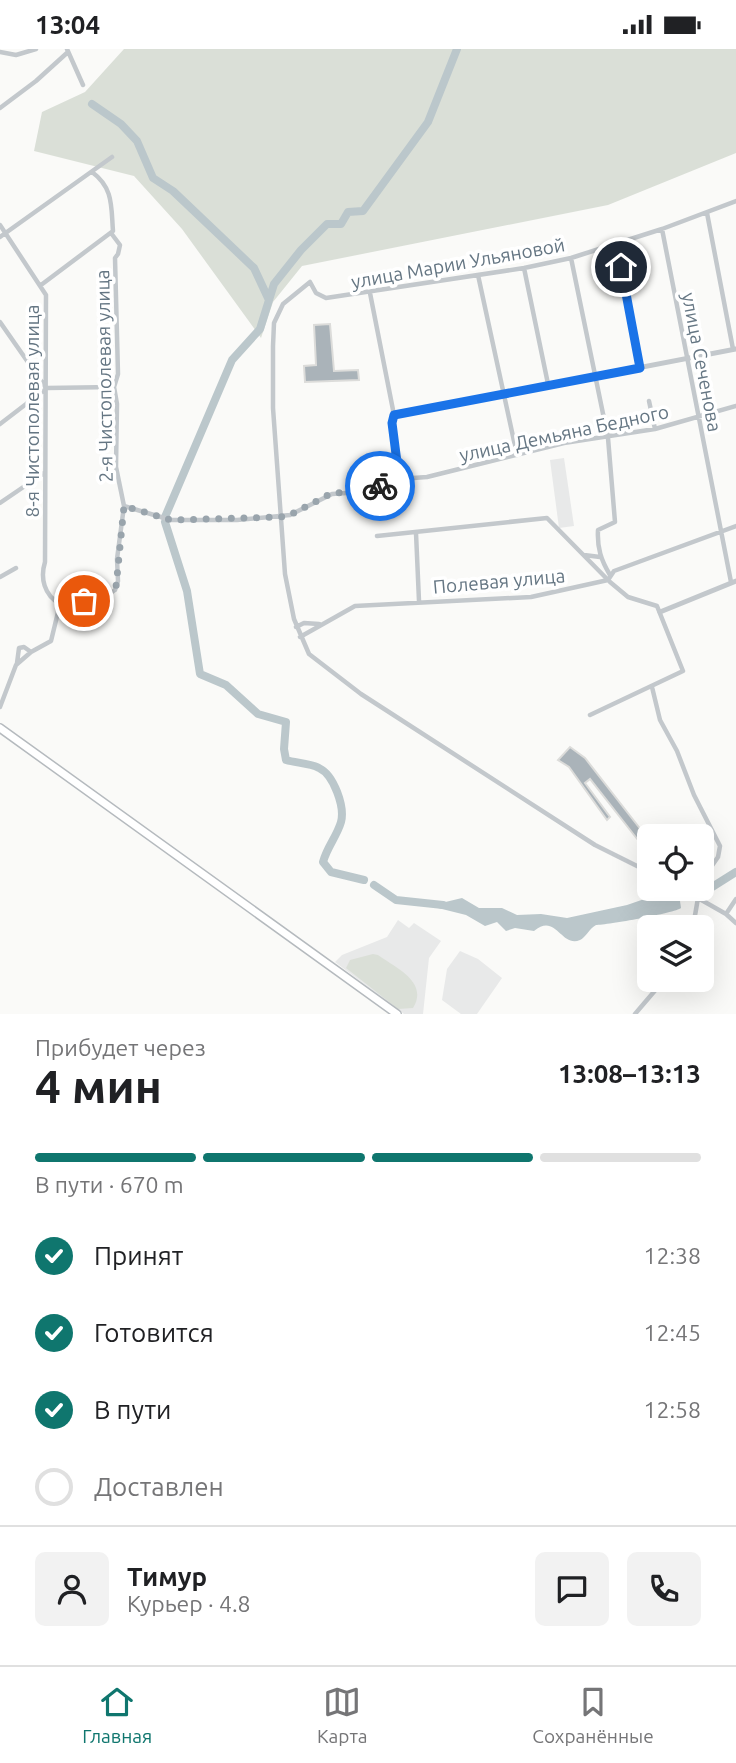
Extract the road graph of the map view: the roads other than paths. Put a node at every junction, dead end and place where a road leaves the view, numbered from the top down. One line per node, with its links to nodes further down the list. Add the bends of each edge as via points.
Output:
1 (36, 49): 3 (street, via 16,55)
2 (67, 50): 4 (street); 5 (street)
3 (0, 52)
4 (83, 85)
5 (0, 108)
6 (112, 157): 7 (street)
7 (92, 172): 12 (street); 13 (street, via 113,202)
8 (736, 201): 9 (street, улица Марии Ульяновой)
9 (707, 213): 11 (street, улица Марии Ульяновой); 22 (street)
10 (0, 225): 12 (street)
11 (662, 229): 15 (street, улица Марии Ульяновой); 23 (street, улица Сеченова)
12 (6, 233): 14 (street); 19 (street)
13 (111, 233): 19 (street, 8-я Чистополевая улица); 27 (street, 2-я Чистополевая улица, via 120,245 114,258 118,374)
14 (0, 237)
15 (616, 242): 16 (street, улица Марии Ульяновой); 24 (street)
16 (571, 258): 17 (street, улица Марии Ульяновой); 25 (street)
17 (524, 268): 18 (street, улица Марии Ульяновой); 26 (street)
18 (478, 275): 20 (street, улица Марии Ульяновой); 29 (street)
19 (41, 285): 28 (street, 8-я Чистополевая улица, via 46,295)
20 (370, 293): 32 (street); 42 (street, улица Марии Ульяновой, via 323,298 310,282 283,304 274,323 272,408)
21 (0, 323): 28 (street)
22 (735, 349): 23 (street)
23 (687, 358): 24 (street); 33 (street, улица Сеченова)
24 (640, 368): 25 (street)
25 (596, 376): 26 (street); 36 (street)
26 (548, 384): 29 (street)
27 (114, 387): 28 (street); 41 (street, 2-я Чистополевая улица, via 116,467)
28 (47, 389): 34 (street); 39 (street, 8-я Чистополевая улица)
29 (501, 394): 32 (street); 37 (street)
30 (649, 401): 35 (street)
31 (736, 406): 33 (street, улица Демьяна Бедного)
32 (394, 415): 38 (street)
33 (698, 419): 35 (street, улица Демьяна Бедного); 44 (street, улица Сеченова)
34 (0, 424)
35 (654, 429): 36 (street, улица Демьяна Бедного)
36 (608, 438): 37 (street, улица Демьяна Бедного); 48 (street, via 615,522 598,530)
37 (517, 455): 38 (street, улица Демьяна Бедного, via 419,478)
38 (398, 470): 42 (street, via 386,476 376,491 332,493)
39 (45, 473): 40 (street); 54 (street, 8-я Чистополевая улица, via 43,584)
40 (0, 503)
41 (124, 506): 42 (street, via 171,520); 54 (street, 2-я Чистополевая улица, via 115,590 106,596)
42 (280, 517): 57 (street)
43 (736, 526): 44 (street, Полевая улица)
44 (720, 531): 51 (street, Полевая улица, via 614,571); 52 (street, улица Сеченова)
45 (416, 533): 46 (street); 47 (street, via 547,518); 53 (street)
46 (377, 536)
47 (584, 555): 48 (street); 51 (street)
48 (600, 557): 51 (street)
49 (16, 568): 50 (street)
50 (0, 577)
51 (609, 577): 53 (street, Полевая улица, via 531,597); 55 (street, via 628,597 657,606)
52 (733, 582): 55 (street)
53 (419, 601): 56 (street, Полевая улица, via 355,605)
54 (60, 604): 59 (street, via 51,641)
55 (660, 613): 61 (street, via 683,671)
56 (320, 625): 57 (street, via 313,622); 58 (street, Полевая улица)
57 (296, 627): 58 (street)
58 (300, 637): 68 (street, via 316,661 361,694 595,845)
59 (31, 652): 60 (street); 60 (street, via 19,648)
60 (16, 666): 62 (street)
61 (652, 687): 63 (street); 65 (street, via 660,720)
62 (0, 707)
63 (590, 715)
64 (0, 728): 74 (main road)
65 (708, 824)
66 (714, 836): 67 (street, via 719,846)
67 (714, 863)
68 (637, 867)
69 (736, 899): 71 (street)
70 (704, 901): 71 (street)
71 (726, 914): 72 (street)
72 (736, 923)
73 (654, 992): 75 (street)
74 (397, 1014)
75 (635, 1014)

